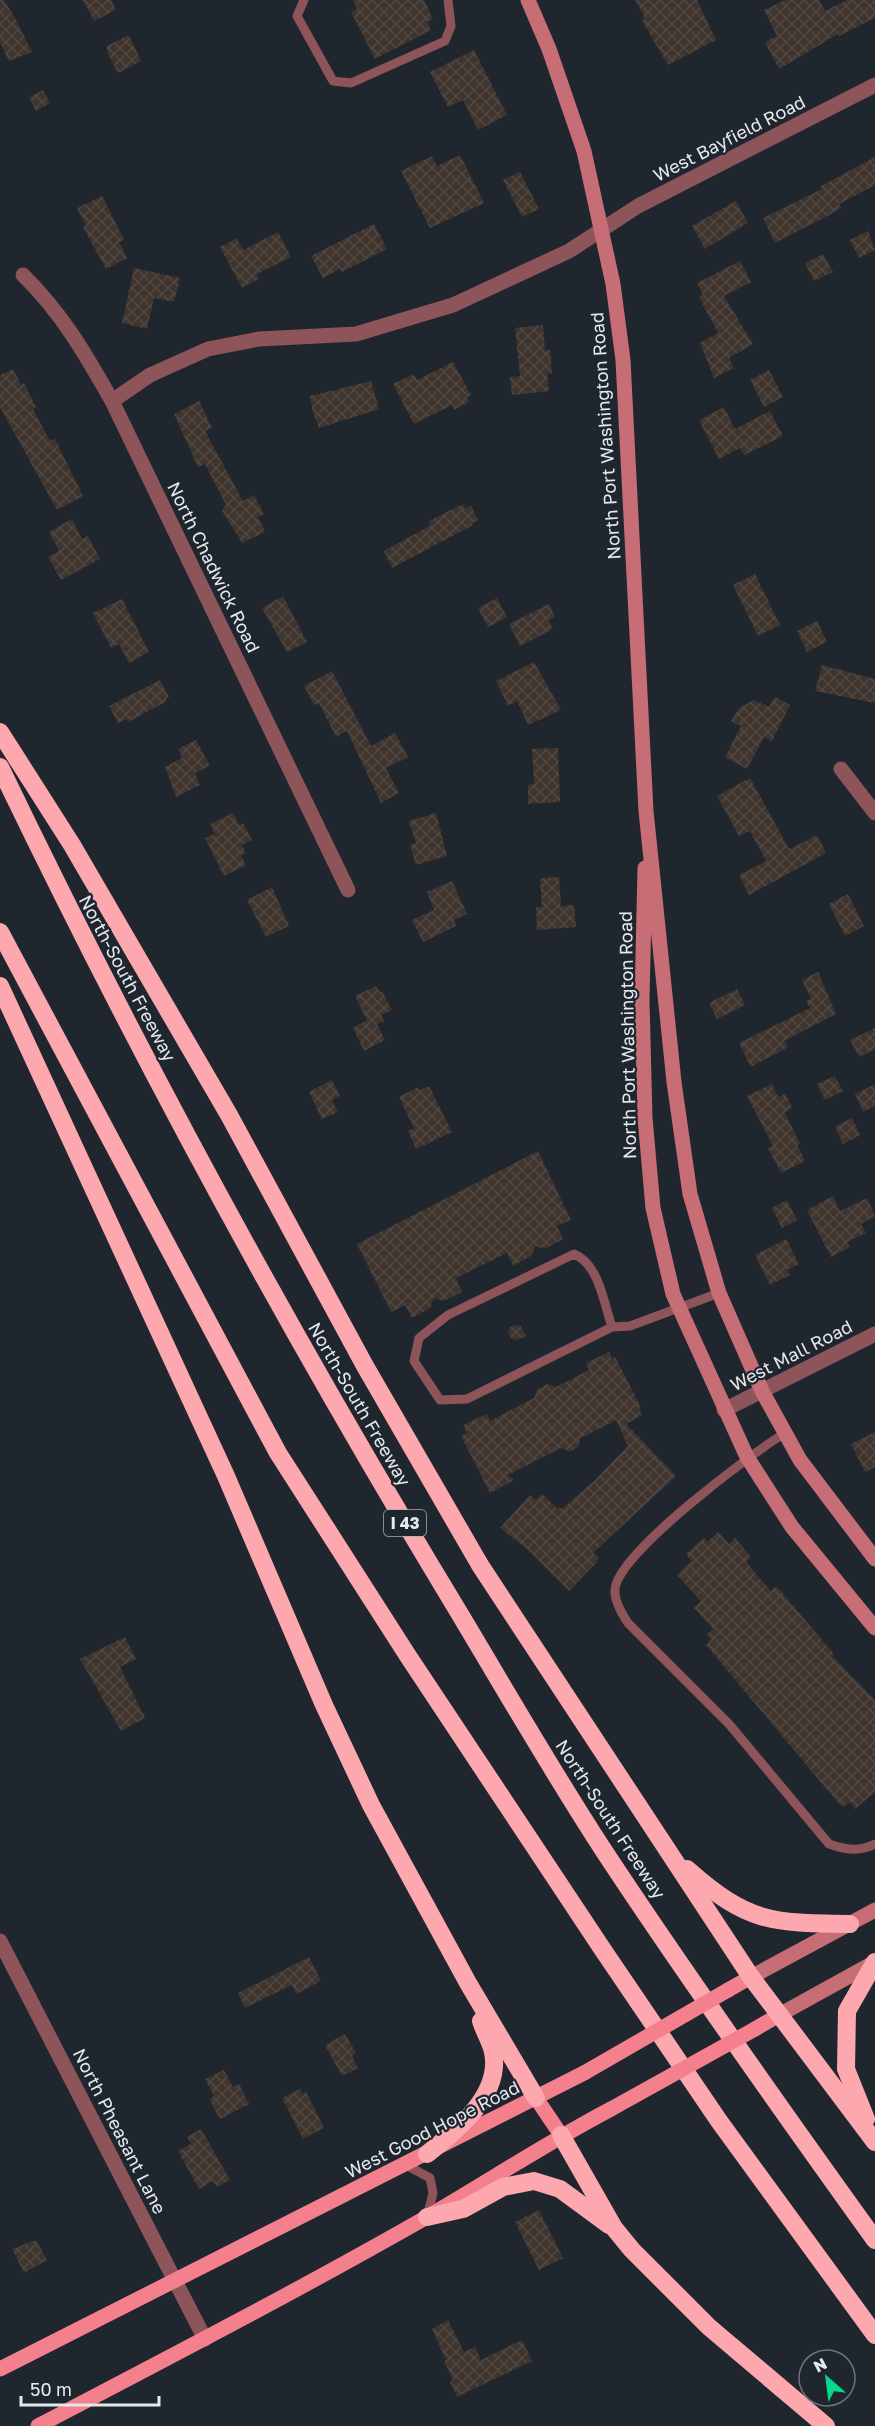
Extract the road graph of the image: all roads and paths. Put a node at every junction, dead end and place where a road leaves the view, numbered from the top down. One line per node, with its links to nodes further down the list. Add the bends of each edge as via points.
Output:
1 (304, 0): 2 (lane, via 297,16 333,81 351,83 446,40 451,26)
2 (448, 0)
3 (528, 0): 5 (main road, North Port Washington Road, via 584,151)
4 (875, 85): 5 (street, West Bayfield Road, via 638,206)
5 (603, 230): 7 (street, West Bayfield Road, via 569,251 453,305 356,334 259,339 208,350 150,375); 11 (main road, North Port Washington Road, via 623,360)
6 (23, 275): 7 (street, North Chadwick Road, via 49,300 75,335)
7 (112, 402): 13 (street, North Chadwick Road)
8 (0, 732): 27 (highway, via 72,845 229,1115 428,1478)
9 (0, 767): 42 (highway, North-South Freeway / I 43, via 87,947 277,1302 372,1470 602,1848 766,2089)
10 (841, 769): 12 (street)
11 (646, 811): 16 (main road, North Port Washington Road, via 674,1082 690,1194); 17 (main road, North Port Washington Road, via 642,1000 645,1118 654,1208 673,1294)
12 (875, 813)
13 (348, 890)
14 (0, 932): 44 (highway, via 278,1453 609,1960 719,2121)
15 (0, 986): 33 (highway, via 226,1476 324,1705 371,1805)
16 (719, 1293): 17 (lane); 20 (main road, North Port Washington Road)
17 (680, 1309): 18 (lane, via 630,1326); 21 (main road, North Port Washington Road)
18 (612, 1327): 18 (lane, via 467,1399 440,1400 414,1361 419,1338 448,1315 574,1254 584,1258 594,1274)
19 (875, 1334): 20 (street, West Mall Road)
20 (762, 1391): 21 (street, West Mall Road); 22 (main road, North Port Washington Road)
21 (724, 1410): 23 (main road, North Port Washington Road)
22 (785, 1433): 23 (lane); 24 (main road, North Port Washington Road, via 800,1460)
23 (747, 1457): 25 (main road, North Port Washington Road, via 792,1527); 26 (lane, via 645,1545 620,1576 615,1590 621,1612 729,1724 829,1844 845,1850)
24 (875, 1559)
25 (875, 1628)
26 (875, 1844)
27 (668, 1853): 29 (highway, via 742,1911 768,1920); 32 (highway)
28 (875, 1910): 29 (main road, West Good Hope Road)
29 (850, 1924): 32 (main road, West Good Hope Road)
30 (0, 1941): 43 (street, North Pheasant Lane)
31 (875, 1962): 34 (main road); 37 (highway, via 847,2011 846,2069)
32 (751, 1977): 34 (highway); 35 (main road, West Good Hope Road, bridge)
33 (468, 1983): 35 (highway); 38 (highway, via 493,2052 494,2074 486,2093 464,2122)
34 (779, 2015): 36 (main road, bridge); 37 (highway)
35 (536, 2098): 36 (main road); 38 (main road, West Good Hope Road)
36 (561, 2135): 40 (main road); 41 (highway)
37 (875, 2141)
38 (427, 2154): 39 (main road, West Good Hope Road)
39 (406, 2165): 40 (lane, via 430,2178 433,2193); 43 (main road, West Good Hope Road)
40 (427, 2217): 41 (highway, via 463,2209 503,2187 534,2181 560,2189); 45 (main road)
41 (614, 2228): 48 (highway, via 709,2327)
42 (875, 2240)
43 (175, 2281): 45 (street, North Pheasant Lane); 46 (main road, West Good Hope Road)
44 (875, 2335)
45 (205, 2339): 47 (main road)
46 (0, 2369)
47 (38, 2426)
48 (826, 2426)

